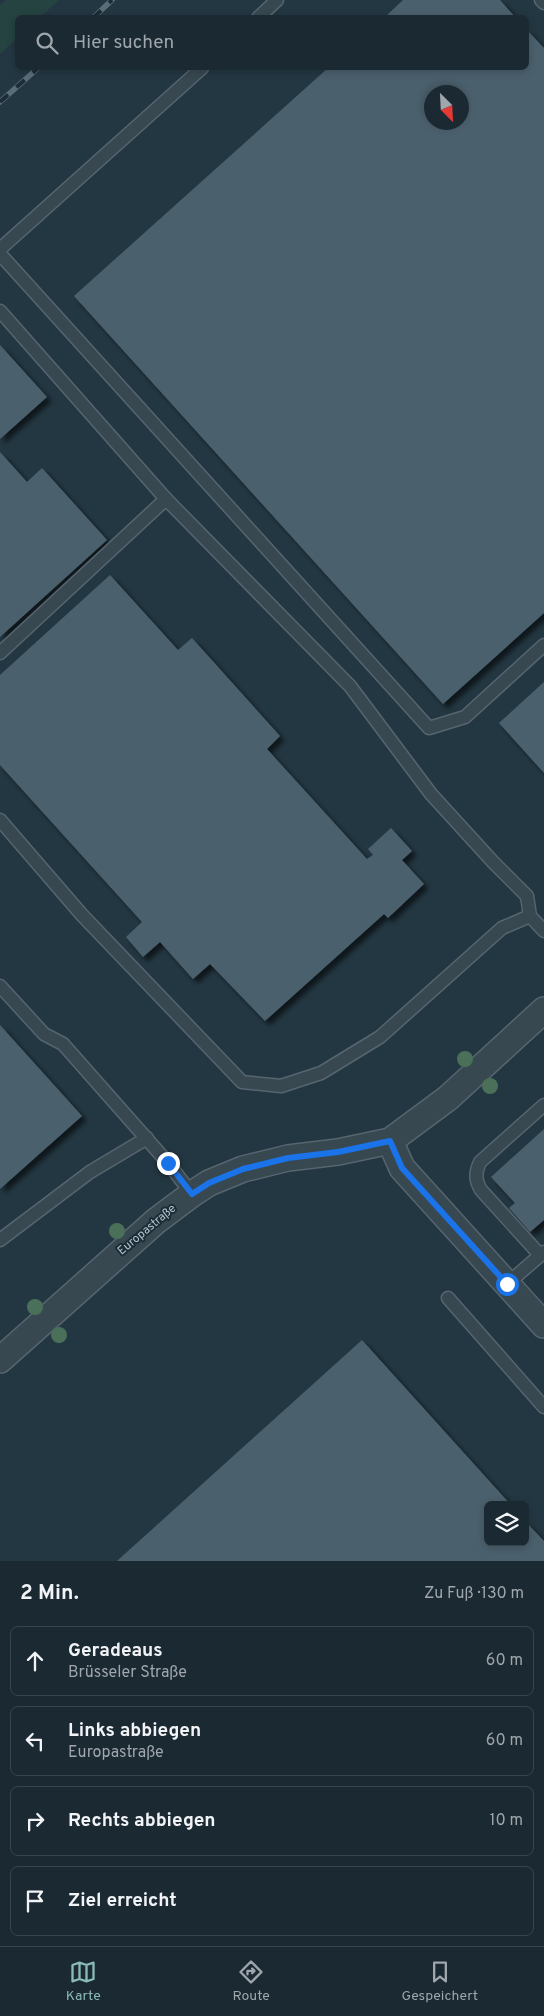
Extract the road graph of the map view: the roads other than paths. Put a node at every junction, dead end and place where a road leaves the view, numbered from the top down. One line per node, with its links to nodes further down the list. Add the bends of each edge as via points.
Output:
1 (277, 0): 4 (lane)
2 (541, 0): 3 (lane)
3 (544, 3)
4 (261, 15)
5 (200, 70): 6 (lane)
6 (0, 249)
7 (0, 254): 10 (lane, via 429,728 466,717)
8 (0, 311): 9 (lane)
9 (166, 499): 11 (lane); 13 (lane, via 350,686 431,794 527,896)
10 (544, 645)
11 (0, 653)
12 (0, 820): 13 (lane, via 82,915 242,1082 281,1086 321,1074 380,1037 502,928)
13 (530, 916): 14 (lane)
14 (544, 931)
15 (0, 986): 18 (lane, via 44,1034 63,1044)
16 (544, 1010): 19 (street, Europastraße, via 448,1098)
17 (544, 1105): 22 (lane, via 480,1162 476,1176 481,1190)
18 (147, 1138): 20 (lane); 21 (lane, via 90,1172)
19 (390, 1141): 20 (street, Europastraße, via 243,1169); 23 (street, via 402,1168)
20 (192, 1194): 26 (street, Europastraße, via 156,1221)
21 (0, 1240)
22 (542, 1253): 23 (lane)
23 (507, 1284): 25 (street)
24 (448, 1298): 27 (lane)
25 (544, 1325)
26 (0, 1360)
27 (544, 1407)

